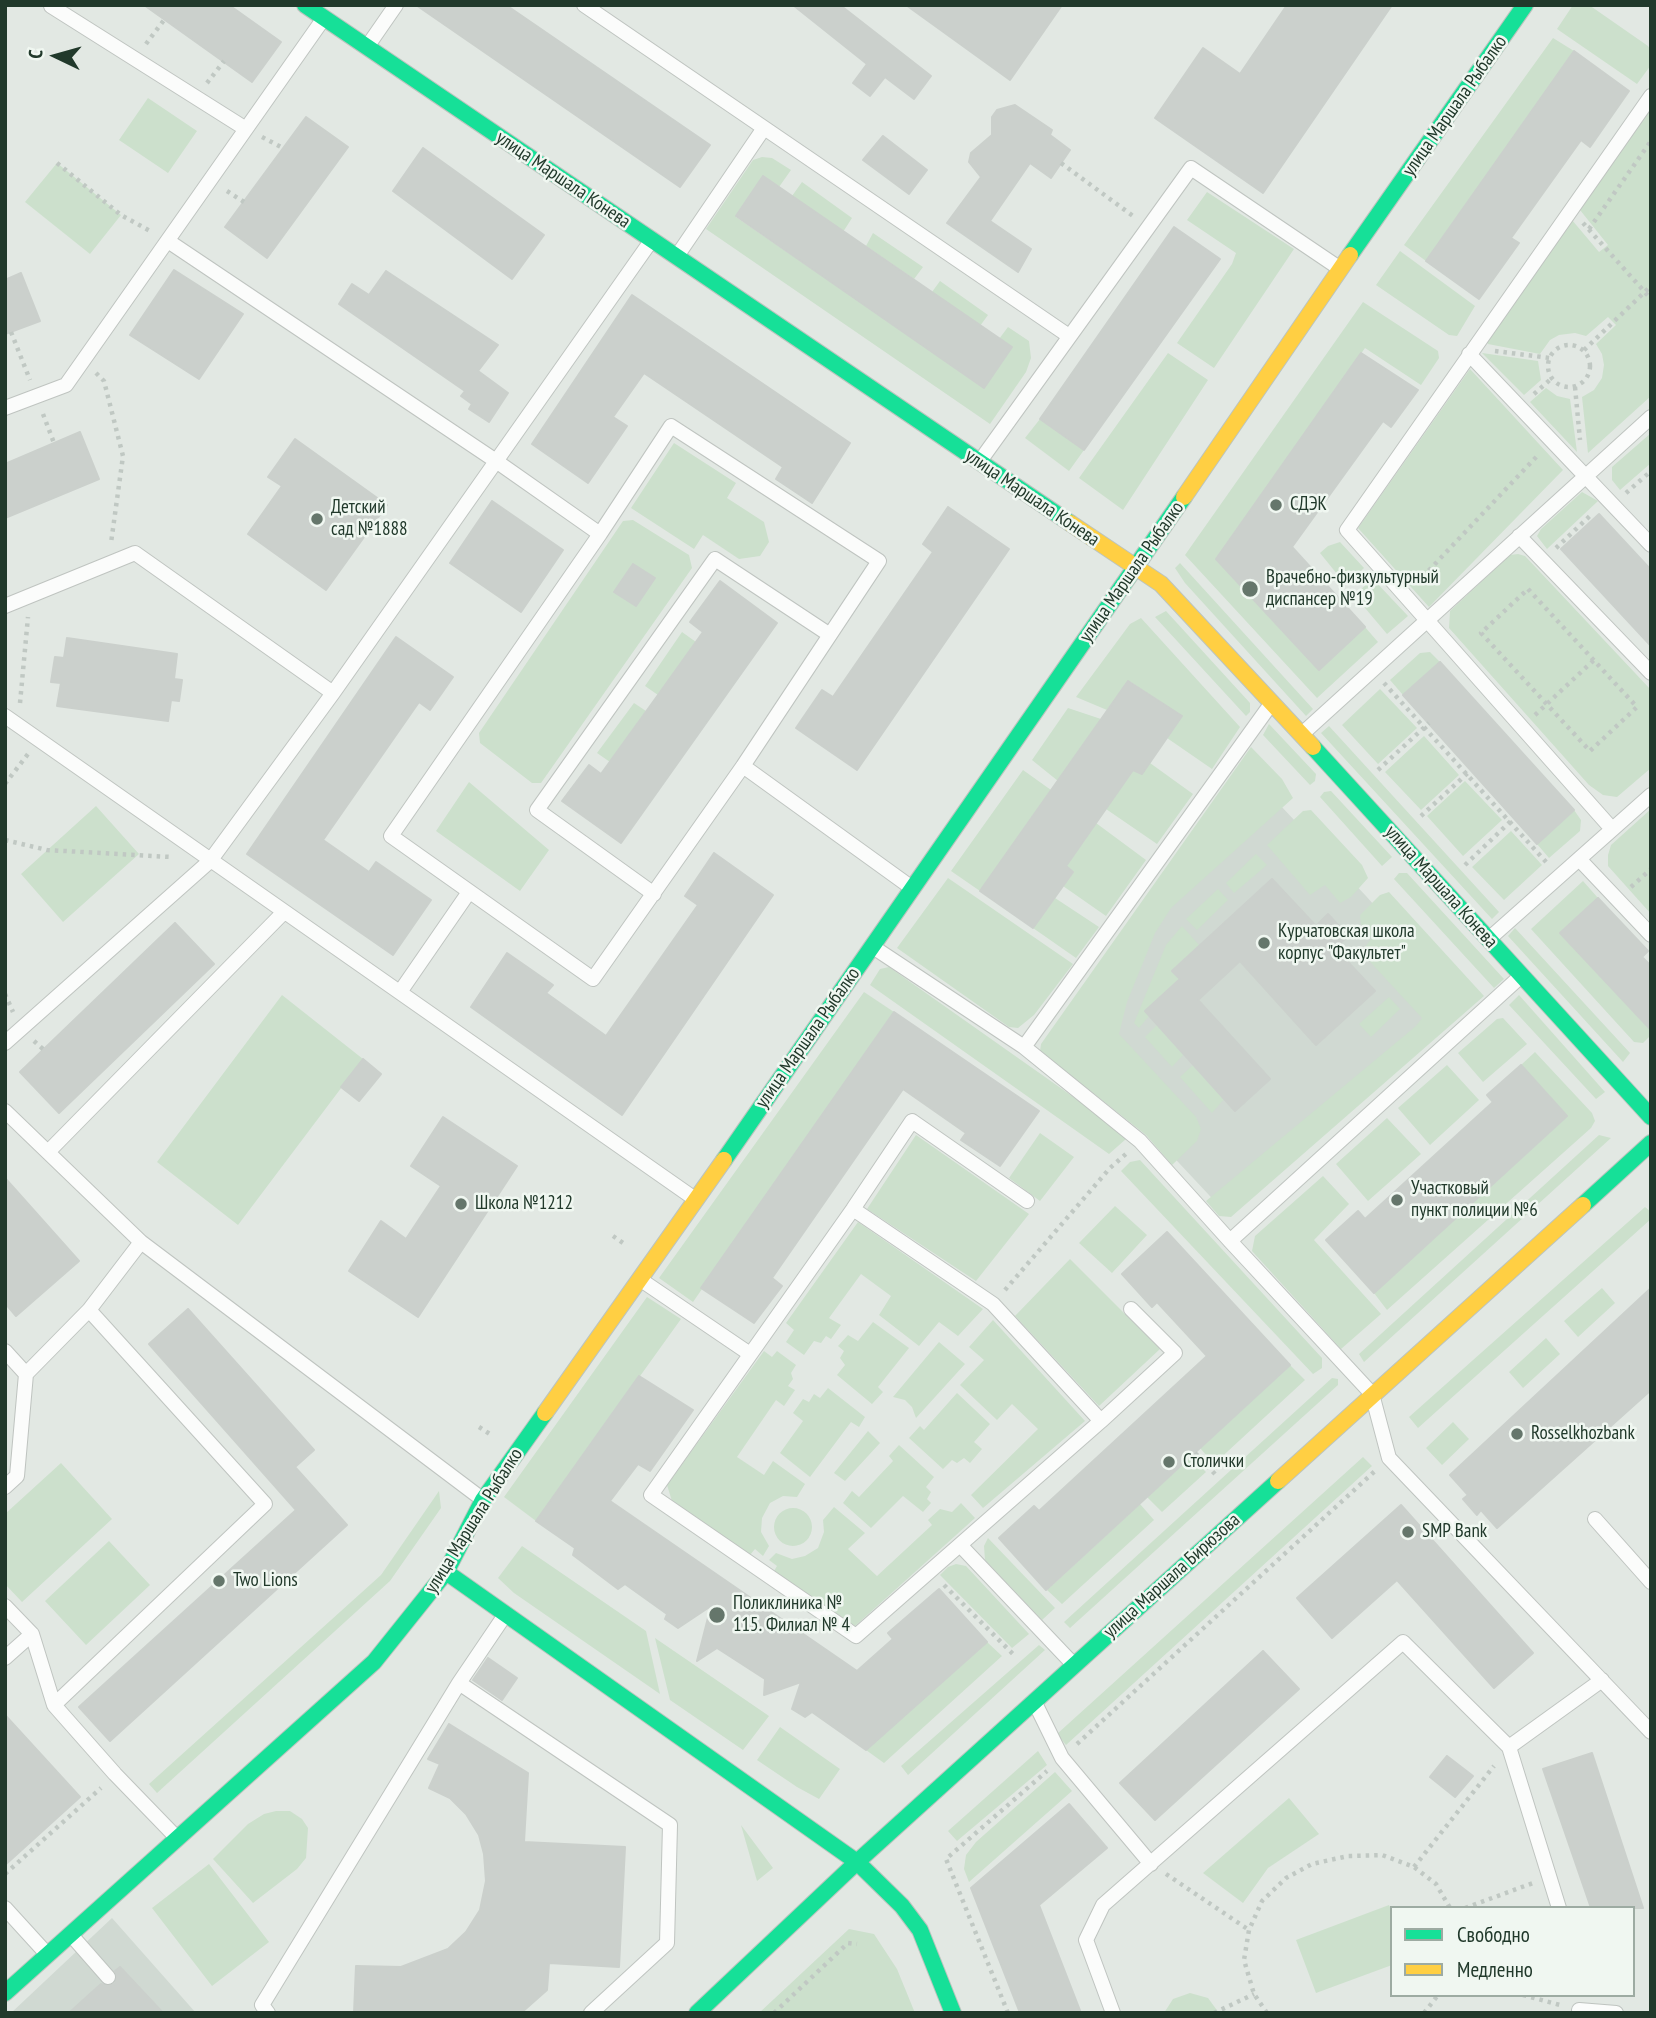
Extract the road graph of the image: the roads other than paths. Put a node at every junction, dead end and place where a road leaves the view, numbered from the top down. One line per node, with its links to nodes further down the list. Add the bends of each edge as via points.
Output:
1 (305, 5): 6 (street, улица Маршала Конева)
2 (396, 5): 7 (lane)
3 (584, 5): 9 (lane)
4 (1525, 5): 14 (street, улица Маршала Рыбалко)
5 (51, 6): 10 (lane)
6 (324, 18): 7 (street, улица Маршала Конева); 10 (lane)
7 (367, 47): 11 (street, улица Маршала Конева)
8 (1651, 96): 16 (lane)
9 (764, 128): 13 (lane); 15 (lane)
10 (246, 130): 12 (lane)
11 (652, 240): 13 (street, улица Маршала Конева); 19 (lane)
12 (168, 241): 17 (lane, via 66,384); 19 (lane)
13 (676, 257): 20 (street, улица Маршала Конева)
14 (1340, 269): 15 (lane, via 1191,168); 25 (street, улица Маршала Рыбалко)
15 (1069, 335): 20 (lane)
16 (1471, 351): 21 (lane); 27 (lane, via 1347,530)
17 (5, 408)
18 (1651, 416): 21 (lane)
19 (496, 461): 22 (lane); 30 (lane)
20 (980, 463): 25 (street, улица Маршала Конева)
21 (1584, 475): 23 (lane); 24 (lane)
22 (600, 534): 28 (lane, via 671,426 879,561); 40 (lane, via 391,836)
23 (1519, 536): 27 (lane); 29 (lane)
24 (1651, 545)
25 (1134, 567): 31 (street, улица Маршала Конева, via 1161,584); 39 (street, улица Маршала Рыбалко)
26 (5, 606): 30 (lane, via 135,553)
27 (1426, 619): 33 (lane); 36 (lane)
28 (830, 635): 34 (lane); 41 (lane, via 715,559 537,810)
29 (1651, 673)
30 (333, 693): 38 (lane)
31 (1272, 703): 33 (street, улица Маршала Конева); 49 (lane)
32 (11, 720): 38 (lane)
33 (1301, 735): 44 (street, улица Маршала Конева)
34 (743, 766): 39 (lane); 41 (lane)
35 (1651, 795): 36 (lane)
36 (1612, 829): 37 (lane)
37 (1579, 859): 43 (lane); 44 (lane)
38 (210, 861): 42 (lane); 48 (lane)
39 (912, 888): 45 (street, улица Маршала Рыбалко)
40 (469, 892): 41 (lane, via 593,979); 47 (lane)
41 (653, 894)
42 (284, 912): 47 (lane); 53 (lane)
43 (1651, 935)
44 (1489, 940): 46 (street, улица Маршала Конева)
45 (871, 946): 49 (lane); 54 (street, улица Маршала Рыбалко)
46 (1521, 976): 51 (street, улица Маршала Конева); 57 (lane)
47 (400, 992): 54 (lane)
48 (5, 1043)
49 (1024, 1046): 57 (lane, via 1140,1141)
50 (5, 1111): 53 (lane)
51 (1651, 1117)
52 (1651, 1143): 65 (street, улица Маршала Бирюзова)
53 (48, 1152): 58 (lane)
54 (696, 1200): 59 (street, улица Маршала Рыбалко)
55 (1027, 1201): 56 (lane, via 912,1121)
56 (853, 1209): 63 (lane); 66 (lane, via 993,1304)
57 (1230, 1241): 65 (lane)
58 (141, 1242): 61 (lane); 68 (lane)
59 (641, 1279): 63 (lane); 68 (street, улица Маршала Рыбалко)
60 (1132, 1308): 66 (lane, via 1175,1353)
61 (89, 1310): 64 (lane); 82 (lane, via 265,1504)
62 (5, 1351): 64 (lane)
63 (750, 1354): 70 (lane, via 650,1495 856,1636)
64 (26, 1374): 67 (lane, via 17,1476)
65 (1372, 1394): 78 (street, улица Маршала Бирюзова); 79 (lane, via 1390,1458)
66 (1101, 1421): 70 (lane)
67 (5, 1487)
68 (483, 1500): 71 (street, улица Маршала Рыбалко)
69 (1595, 1519): 72 (lane)
70 (961, 1546): 78 (lane)
71 (446, 1573): 74 (street); 85 (street, улица Маршала Рыбалко, via 374,1662)
72 (1651, 1582)
73 (5, 1606): 75 (lane)
74 (505, 1615): 80 (lane); 86 (street)
75 (11, 1623): 76 (lane)
76 (32, 1634): 77 (lane); 82 (lane)
77 (5, 1658)
78 (1074, 1665): 81 (street, улица Маршала Бирюзова)
79 (1602, 1681): 83 (lane); 84 (lane)
80 (459, 1683): 95 (lane, via 262,2005); 96 (lane, via 670,1825 667,1943)
81 (1034, 1701): 86 (street, улица Маршала Бирюзова); 87 (lane, via 1062,1758)
82 (54, 1705): 85 (lane)
83 (1651, 1732)
84 (1509, 1747): 87 (lane, via 1403,1642); 88 (lane)
85 (177, 1838): 90 (street, улица Маршала Рыбалко)
86 (857, 1862): 97 (street, улица Маршала Бирюзова); 98 (street, via 920,1930)
87 (1151, 1864): 99 (lane, via 1103,1905 1086,1940)
88 (1558, 1906)
89 (5, 1908): 91 (lane)
90 (70, 1934): 91 (street, улица Маршала Рыбалко); 92 (lane)
91 (47, 1954): 93 (street, улица Маршала Рыбалко)
92 (108, 1977)
93 (5, 1993)
94 (1578, 2006): 100 (lane)
95 (268, 2013)
96 (591, 2013)
97 (697, 2013)
98 (953, 2013)
99 (1113, 2013)
100 (1616, 2013)

